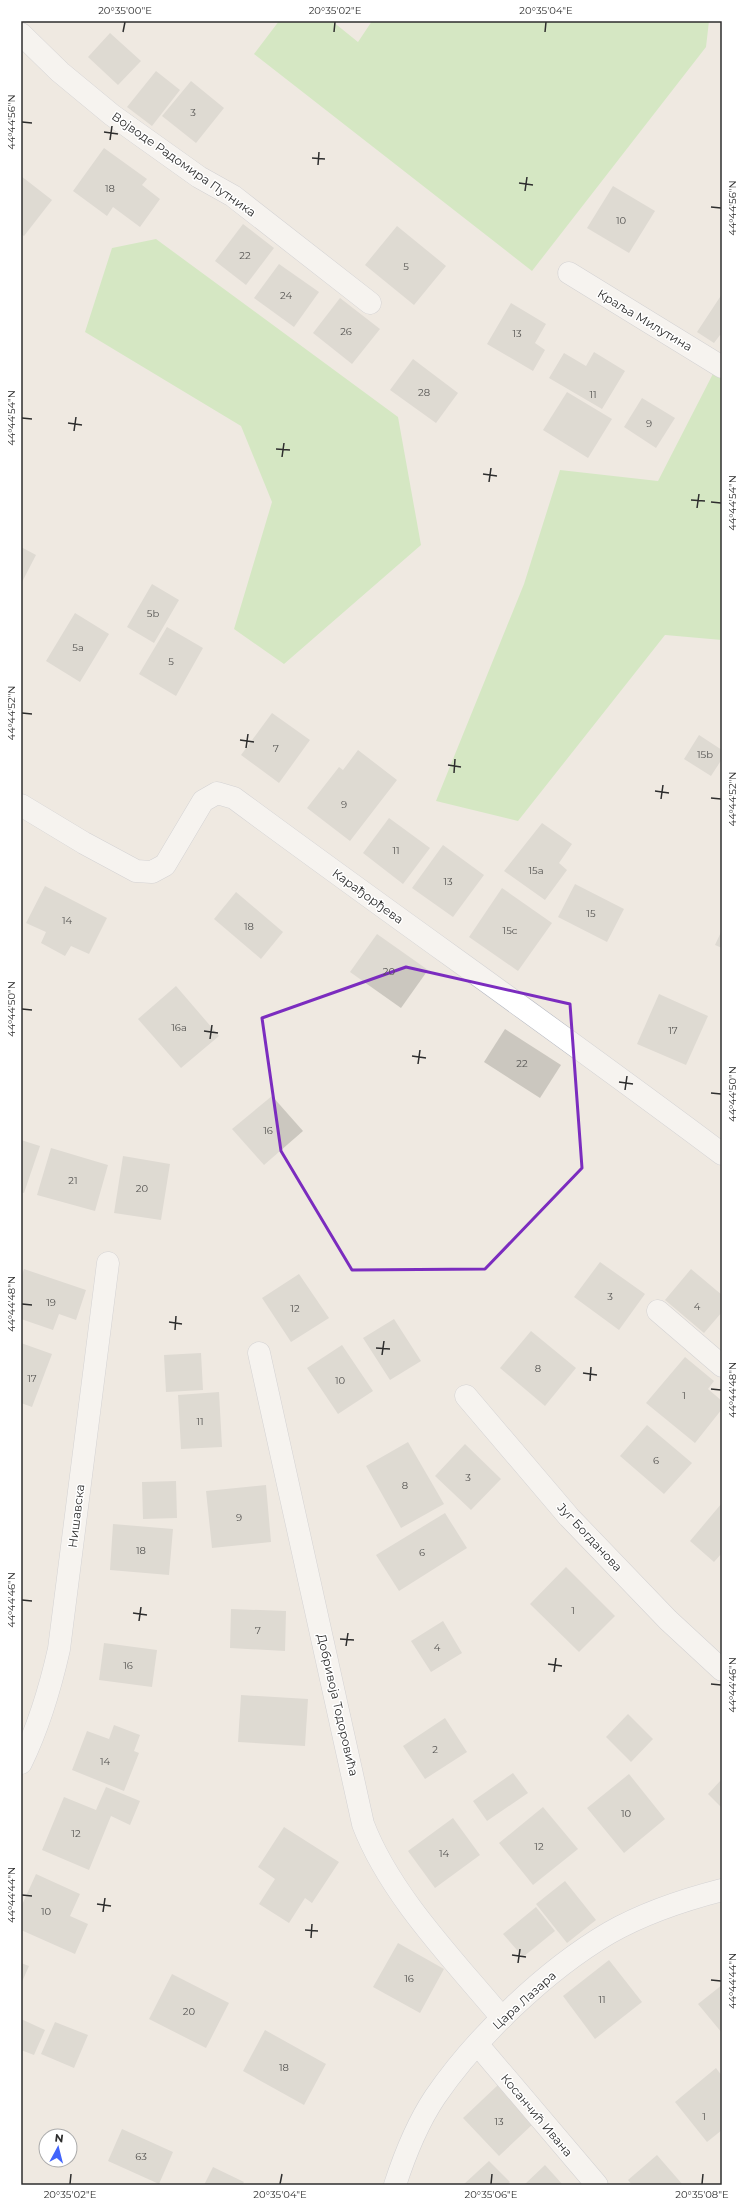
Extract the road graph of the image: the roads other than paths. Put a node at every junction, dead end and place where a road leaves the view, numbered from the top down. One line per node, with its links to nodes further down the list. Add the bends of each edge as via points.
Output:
1 (21, 34): 3 (street, Војводе Радомира Путника, via 60,72 112,115 199,177 233,196)
2 (569, 273): 4 (street, Краља Милутина)
3 (370, 303)
4 (722, 367)
5 (21, 804): 6 (street, Карађорђева, via 84,844 136,871 152,872 165,865 203,801 217,793 234,798 352,886 598,1061)
6 (722, 1154)
7 (108, 1263): 13 (street, Нишавска, via 59,1649 50,1691)
8 (658, 1311): 10 (street)
9 (259, 1353): 15 (street, Добривоја Тодоровића, via 366,1830 389,1878)
10 (722, 1366)
11 (466, 1396): 12 (street, Југ Богданова, via 570,1517 668,1620)
12 (722, 1670)
13 (21, 1763)
14 (718, 1897): 15 (street, Цара Лазара, via 668,1906 609,1933 551,1974)
15 (502, 2018): 16 (street, Цара Лазара)
16 (478, 2045): 17 (street, Цара Лазара, via 432,2102 406,2153); 18 (street, Косанчић Ивана)
17 (395, 2185)
18 (597, 2185)

